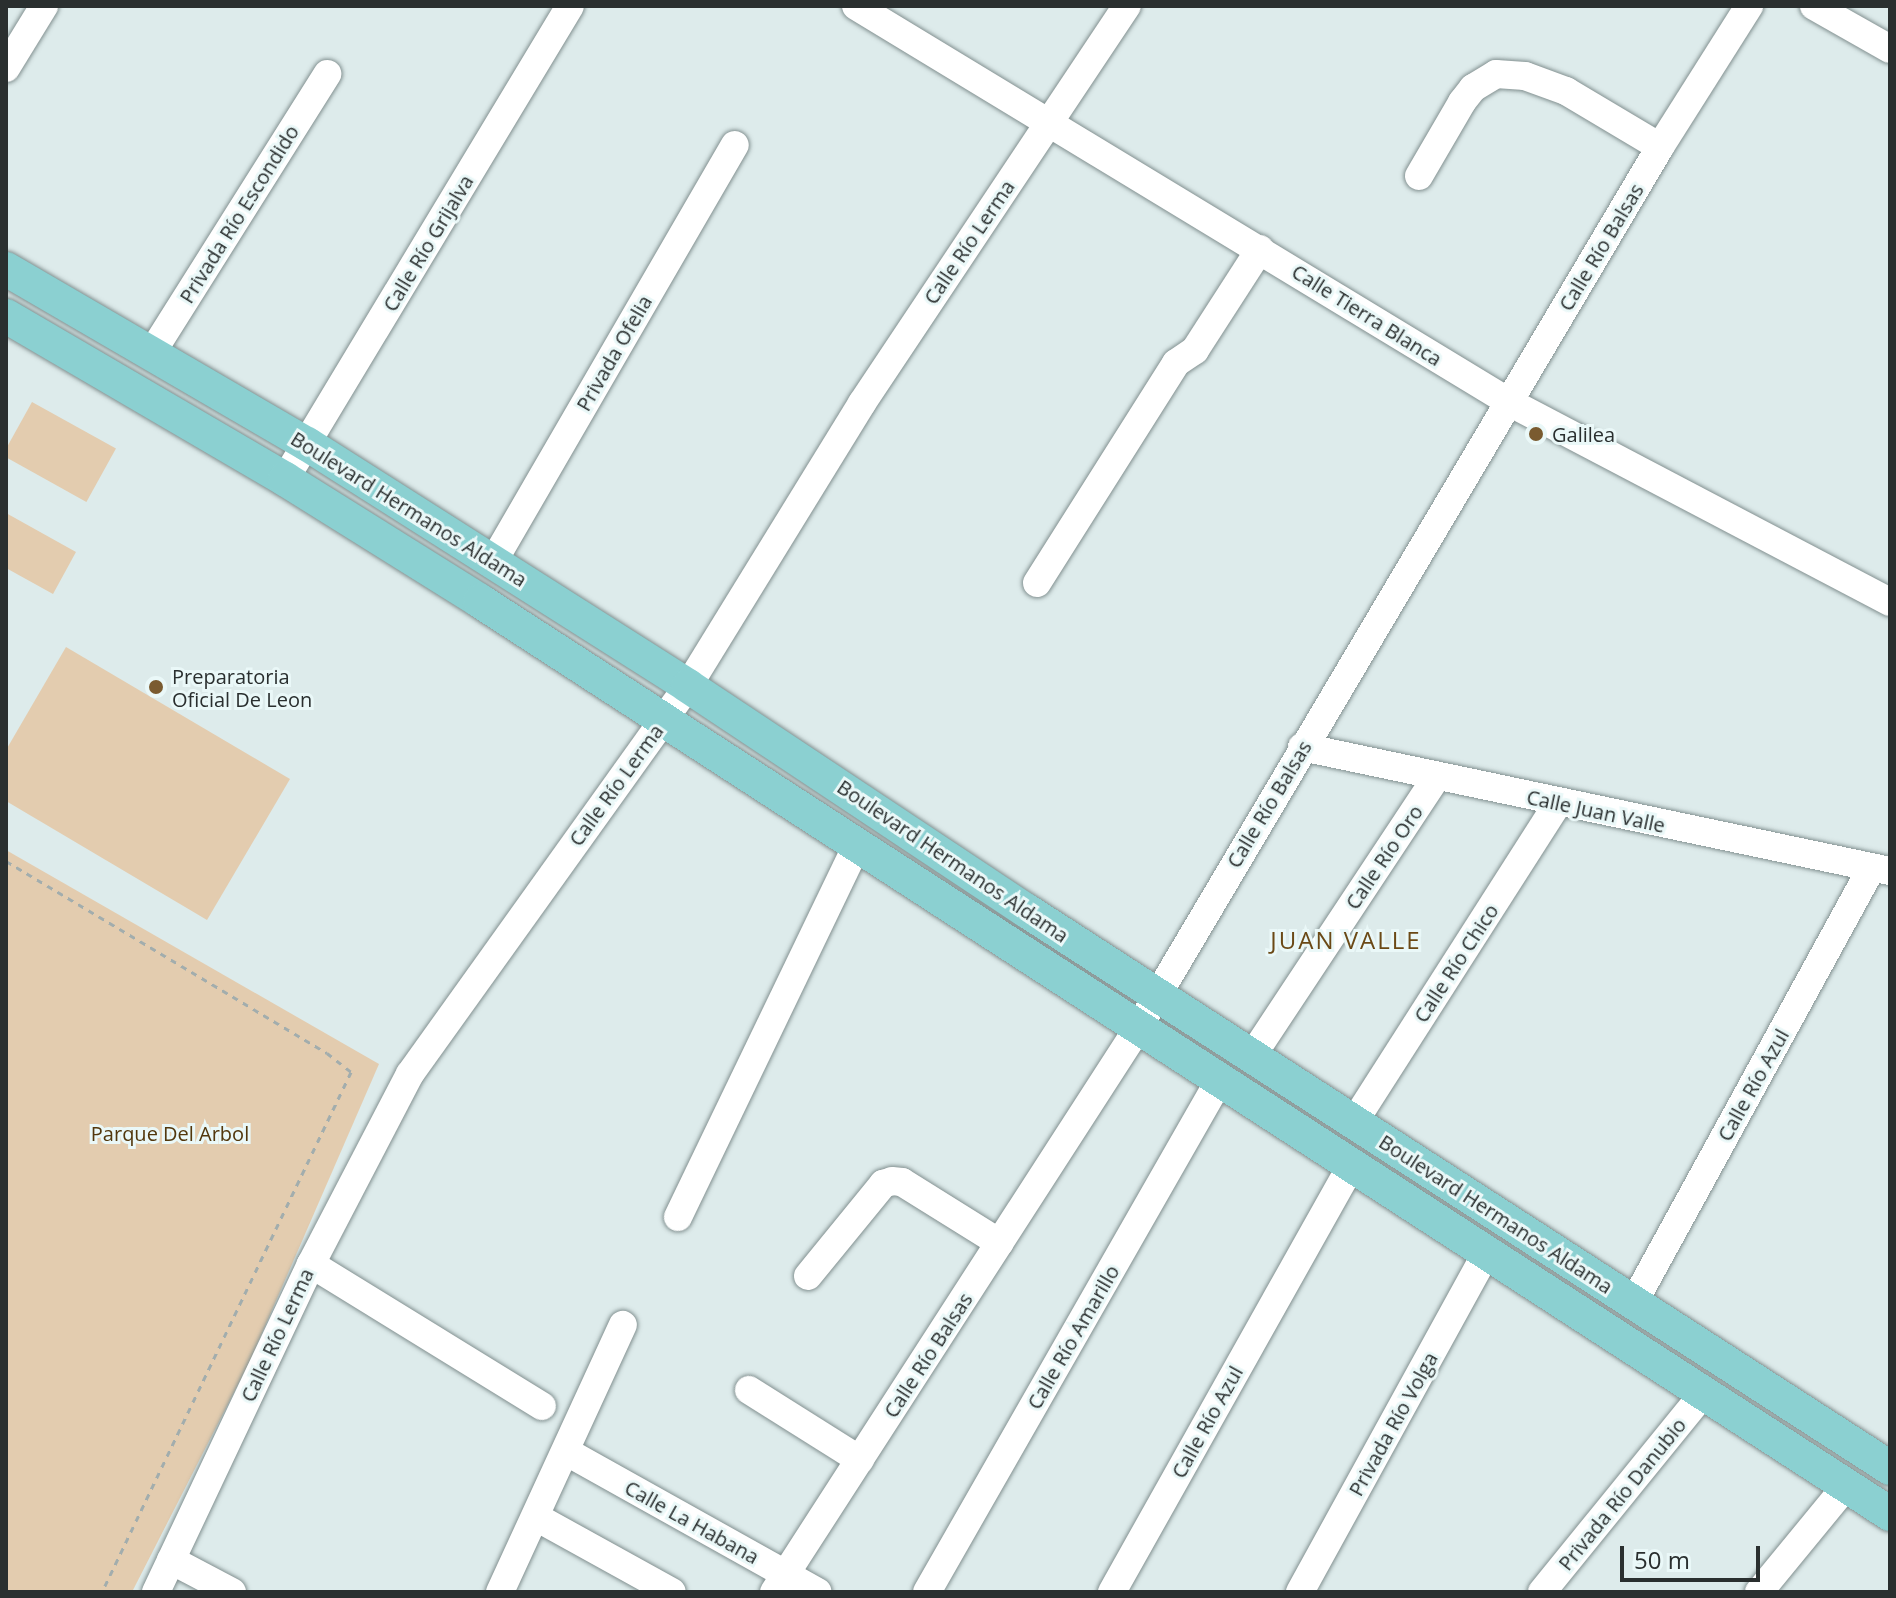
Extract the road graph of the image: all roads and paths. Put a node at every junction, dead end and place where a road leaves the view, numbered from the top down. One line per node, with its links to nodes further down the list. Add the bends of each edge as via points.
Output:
1 (44, 6): 8 (street)
2 (570, 6): 19 (street, Calle Río Grijalva)
3 (856, 6): 10 (street, Calle Tierra Blanca)
4 (1127, 6): 10 (street, Calle Río Lerma)
5 (1749, 6): 12 (street, Calle Río Balsas)
6 (1814, 6): 7 (street)
7 (1890, 49)
8 (6, 68)
9 (327, 74): 17 (street, Privada Río Escondido)
10 (1050, 119): 14 (street, Calle Tierra Blanca); 24 (street, Calle Río Lerma, via 862,403)
11 (735, 145): 21 (street, Privada Ofelia)
12 (1660, 147): 13 (street, via 1566,91 1525,76 1496,74 1462,102); 18 (street, Calle Río Balsas)
13 (1419, 176)
14 (1260, 249): 18 (street, Calle Tierra Blanca); 22 (street, via 1195,350 1176,363)
15 (6, 269): 17 (main road, Boulevard Hermanos Aldama)
16 (6, 316): 20 (main road, Boulevard Hermanos Aldama)
17 (151, 354): 19 (main road, Boulevard Hermanos Aldama)
18 (1509, 402): 23 (street, Calle Tierra Blanca); 26 (street, Calle Río Balsas)
19 (307, 444): 20 (street, Calle Río Grijalva); 21 (main road, Boulevard Hermanos Aldama)
20 (285, 479): 25 (main road, Boulevard Hermanos Aldama)
21 (493, 562): 24 (main road, Boulevard Hermanos Aldama)
22 (1037, 583)
23 (1890, 602)
24 (688, 686): 25 (street, Calle Río Lerma); 32 (main road, Boulevard Hermanos Aldama)
25 (663, 719): 29 (main road, Boulevard Hermanos Aldama); 41 (street, Calle Río Lerma, via 410,1074)
26 (1302, 747): 27 (street, Calle Juan Valle); 32 (street, Calle Río Balsas)
27 (1436, 778): 28 (street, Calle Juan Valle); 34 (street, Calle Río Oro)
28 (1557, 804): 31 (street, Calle Juan Valle); 36 (street, Calle Río Chico)
29 (857, 845): 33 (main road, Boulevard Hermanos Aldama); 38 (street)
30 (6, 861): 57 (path, via 351,1072)
31 (1881, 870): 43 (street, Calle Río Azul)
32 (1157, 994): 33 (street, Calle Río Balsas); 34 (main road, Boulevard Hermanos Aldama)
33 (1138, 1028): 35 (main road, Boulevard Hermanos Aldama); 39 (street, Calle Río Balsas)
34 (1252, 1056): 36 (main road, Boulevard Hermanos Aldama)
35 (1219, 1081): 37 (main road, Boulevard Hermanos Aldama); 62 (street, Calle Río Amarillo)
36 (1354, 1122): 43 (main road, Boulevard Hermanos Aldama)
37 (1350, 1168): 40 (main road, Boulevard Hermanos Aldama); 63 (street, Calle Río Azul)
38 (678, 1217)
39 (1000, 1243): 42 (street, via 892,1181 883,1184); 49 (street, Calle Río Balsas)
40 (1485, 1256): 46 (main road, Boulevard Hermanos Aldama); 64 (street, Privada Río Volga)
41 (311, 1264): 47 (street); 54 (street, Calle Río Lerma)
42 (808, 1276)
43 (1634, 1302): 50 (main road, Boulevard Hermanos Aldama)
44 (623, 1325): 48 (street)
45 (749, 1390): 49 (street)
46 (1702, 1395): 51 (main road, Boulevard Hermanos Aldama); 65 (street, Privada Río Danubio)
47 (542, 1406)
48 (567, 1452): 53 (street); 55 (street, Calle La Habana)
49 (860, 1460): 55 (street, Calle Río Balsas)
50 (1890, 1468)
51 (1846, 1486): 52 (main road, Boulevard Hermanos Aldama); 66 (street)
52 (1890, 1514)
53 (536, 1517): 56 (street); 60 (street)
54 (171, 1560): 58 (street, Calle Río Lerma); 59 (street)
55 (780, 1583): 61 (street, Calle La Habana)
56 (511, 1588)
57 (102, 1592)
58 (156, 1592)
59 (232, 1592)
60 (672, 1592)
61 (817, 1592)
62 (927, 1592)
63 (1112, 1592)
64 (1300, 1592)
65 (1542, 1592)
66 (1759, 1592)

